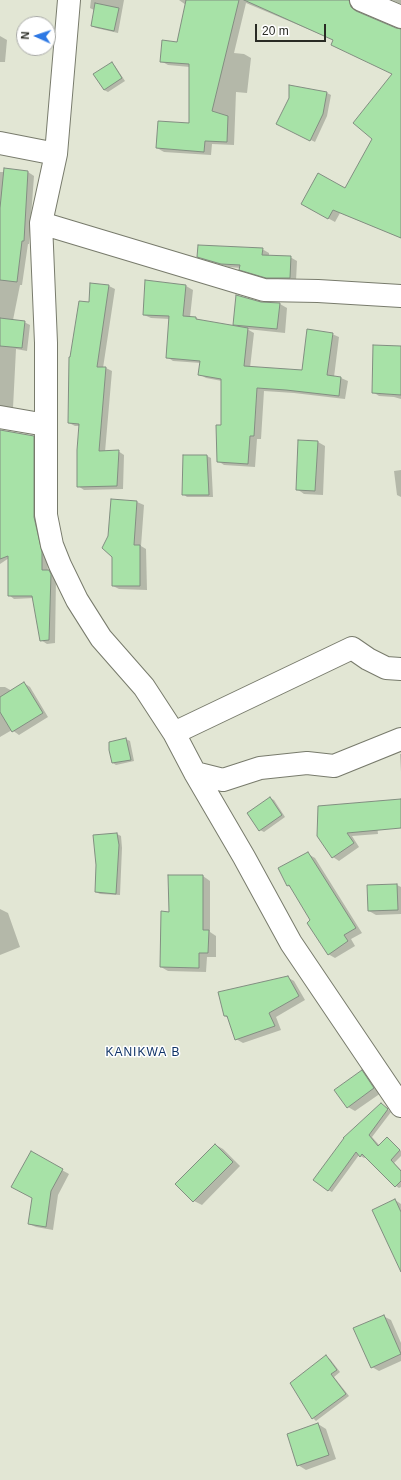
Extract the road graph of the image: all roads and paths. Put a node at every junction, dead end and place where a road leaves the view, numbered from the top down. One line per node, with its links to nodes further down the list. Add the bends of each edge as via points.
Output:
1 (69, 0): 5 (street)
2 (361, 0): 3 (street)
3 (401, 17)
4 (0, 142): 5 (street)
5 (56, 154): 6 (street)
6 (41, 223): 7 (street, via 264,290); 9 (street, via 46,343)
7 (401, 296)
8 (0, 417): 9 (street)
9 (46, 425): 11 (street, via 46,515 52,545 60,565 77,600 101,638 144,687)
10 (401, 668): 11 (street, via 386,668 352,648)
11 (174, 733): 13 (street)
12 (401, 739): 13 (street, via 334,766 307,763 260,768 224,780)
13 (195, 773): 14 (street, via 291,943)
14 (401, 1106)

